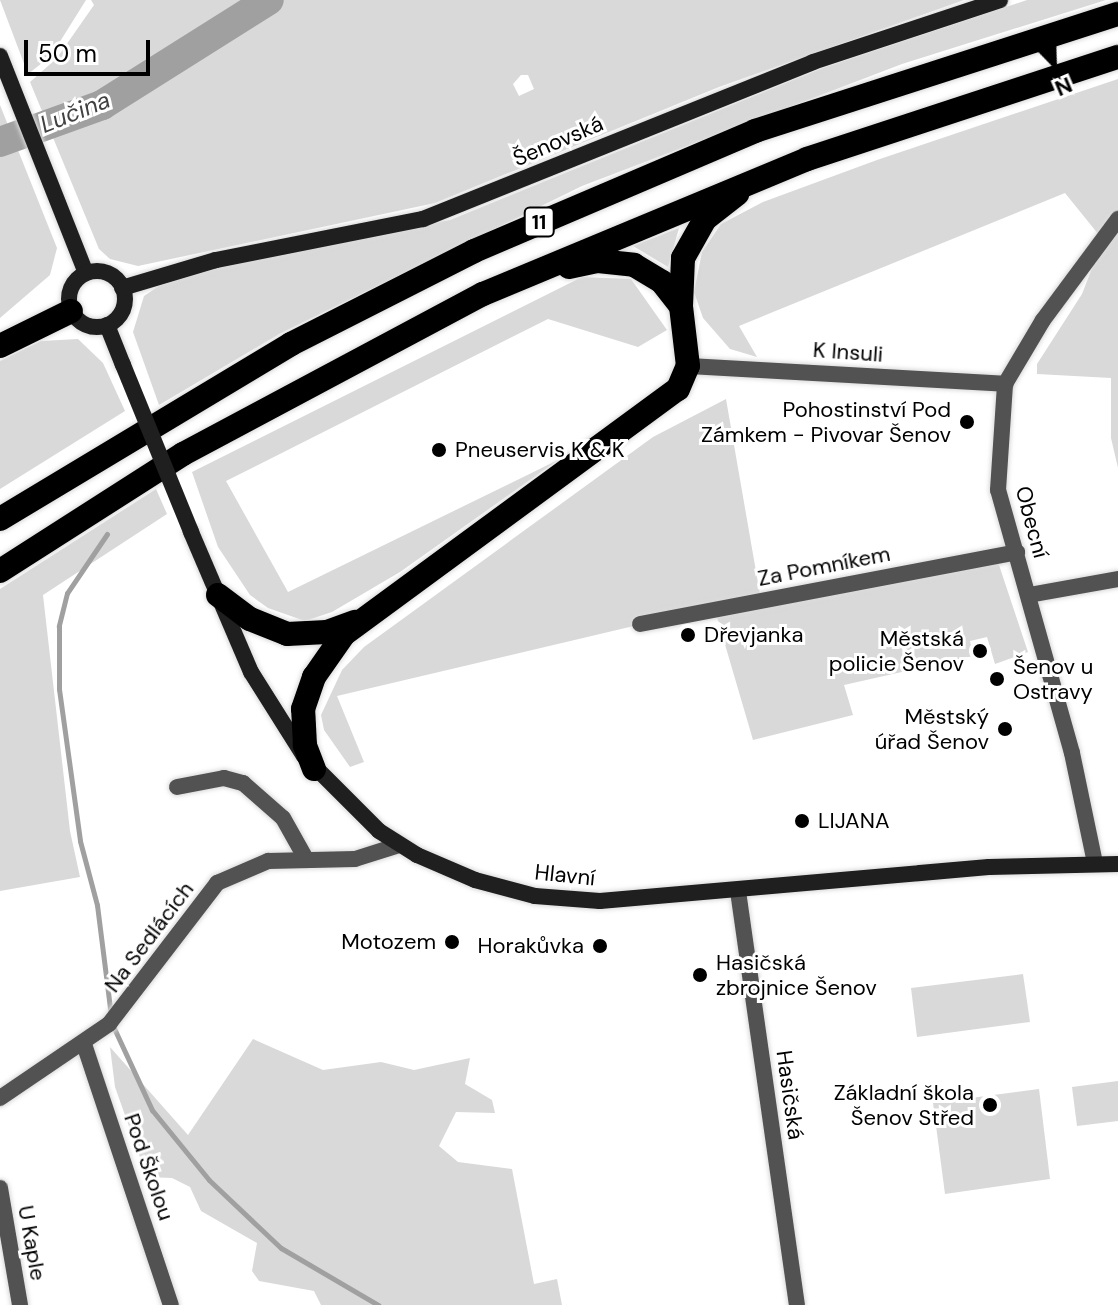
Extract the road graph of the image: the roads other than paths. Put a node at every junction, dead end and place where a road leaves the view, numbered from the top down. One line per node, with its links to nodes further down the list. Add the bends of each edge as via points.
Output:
1 (1000, 0): 8 (main road, Šenovská, via 813,62 423,219 216,260)
2 (1118, 14): 16 (highway, 11, via 755,131 489,245 291,344)
3 (0, 56): 7 (main road)
4 (1118, 57): 5 (highway, 11)
5 (807, 159): 9 (highway, 11); 10 (highway, via 738,193 705,219 683,258)
6 (1118, 219): 15 (street, Obecní, via 1043,320)
7 (86, 273): 8 (main road, via 107,273); 11 (main road, via 72,286)
8 (122, 288): 12 (main road, via 122,310)
9 (483, 294): 10 (highway, via 515,291 569,267 608,260 648,271); 18 (highway, 11, via 183,454)
10 (681, 306): 14 (highway)
11 (71, 311): 12 (main road, via 89,326); 13 (highway)
12 (107, 325): 20 (main road, Hlavní, bridge)
13 (0, 346)
14 (688, 366): 15 (street, K Insuli); 22 (highway, via 678,389 656,409)
15 (1005, 384): 17 (street, Obecní, via 998,490)
16 (0, 519)
17 (1017, 552): 21 (street, Obecní); 23 (street, Za Pomníkem)
18 (0, 571)
19 (1118, 579): 21 (street)
20 (218, 595): 22 (highway, via 250,619 287,634 327,632); 24 (main road, Hlavní, via 271,709)
21 (1029, 595): 28 (street, Obecní)
22 (364, 618): 24 (highway, via 327,654 309,688 302,722)
23 (640, 624)
24 (314, 769): 26 (main road, Hlavní)
25 (177, 787): 27 (street, via 224,778 243,783 283,818)
26 (399, 845): 27 (street, Na Sedlácích, via 355,859); 30 (main road, Hlavní, via 475,880 535,896 600,901)
27 (306, 859): 31 (street, Na Sedlácích, via 268,861 217,883 111,1022)
28 (1095, 863): 29 (main road, Hlavní); 30 (main road, Hlavní, via 989,867)
29 (1118, 864)
30 (738, 891): 36 (street, Hasičská)
31 (84, 1044): 32 (street, Na Sedlácích); 35 (street, Pod Školou)
32 (0, 1098)
33 (0, 1188): 34 (street, U Kaple)
34 (20, 1305)
35 (171, 1305)
36 (797, 1305)

